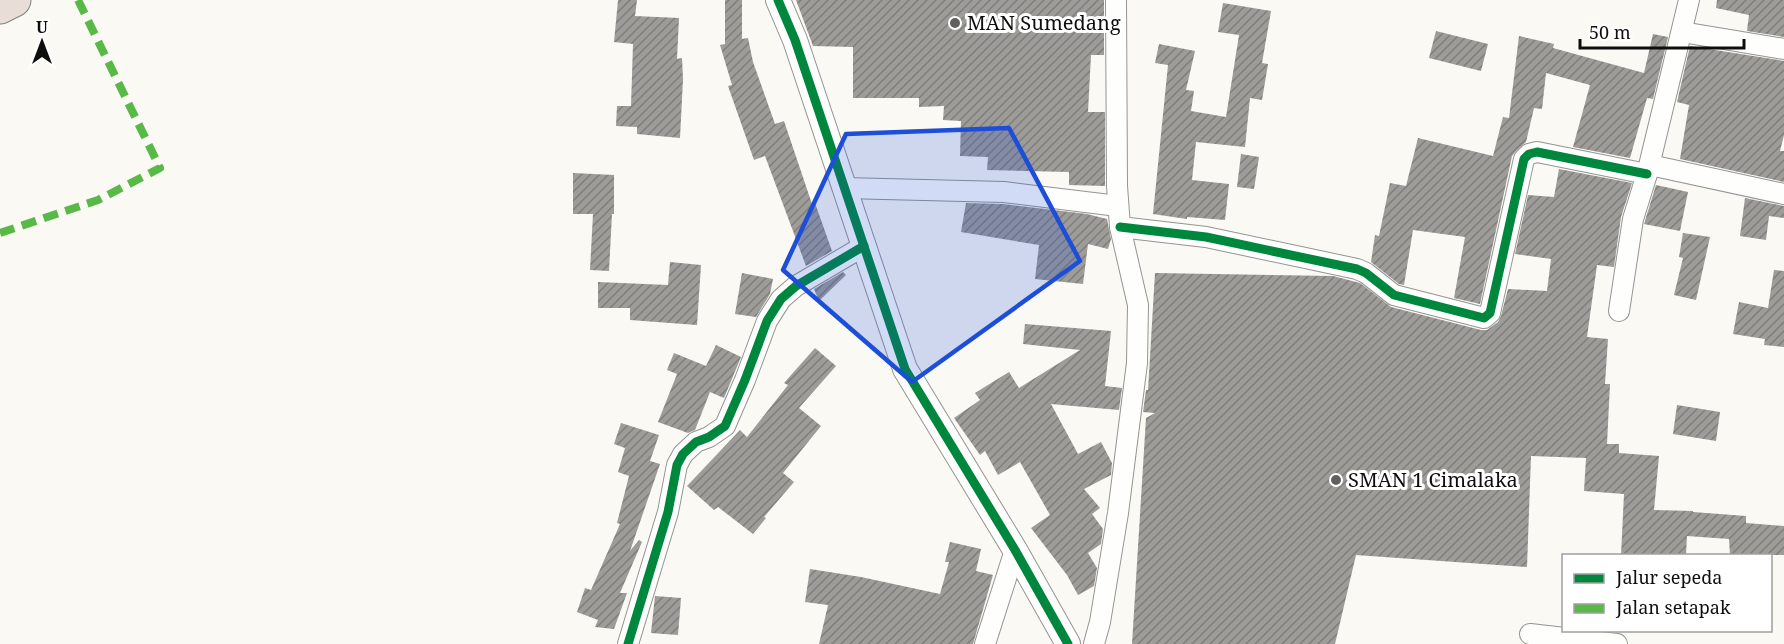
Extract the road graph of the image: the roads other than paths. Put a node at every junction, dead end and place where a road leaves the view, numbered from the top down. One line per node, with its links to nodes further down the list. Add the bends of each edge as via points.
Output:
1 (14, 0): 5 (highway)
2 (778, 0): 9 (street)
3 (1116, 0): 11 (street)
4 (1689, 0): 6 (street)
5 (0, 7)
6 (1682, 32): 7 (street); 8 (street)
7 (1784, 49)
8 (1649, 169): 10 (street); 12 (street, via 1537,152 1528,154 1491,313 1484,318 1394,295 1357,269 1206,237); 14 (street, via 1633,219)
9 (844, 188): 11 (street, via 1004,192); 13 (street)
10 (1784, 194)
11 (1118, 207): 12 (street)
12 (1120, 227): 20 (street, via 1138,305 1137,363 1116,524)
13 (864, 246): 15 (street, via 904,369); 17 (street, via 781,299 767,321 725,426 683,454)
14 (1619, 311)
15 (1015, 550): 18 (street); 19 (street)
16 (1530, 634): 21 (street)
17 (628, 644)
18 (985, 644)
19 (1068, 644)
20 (1094, 644)
21 (1617, 644)

